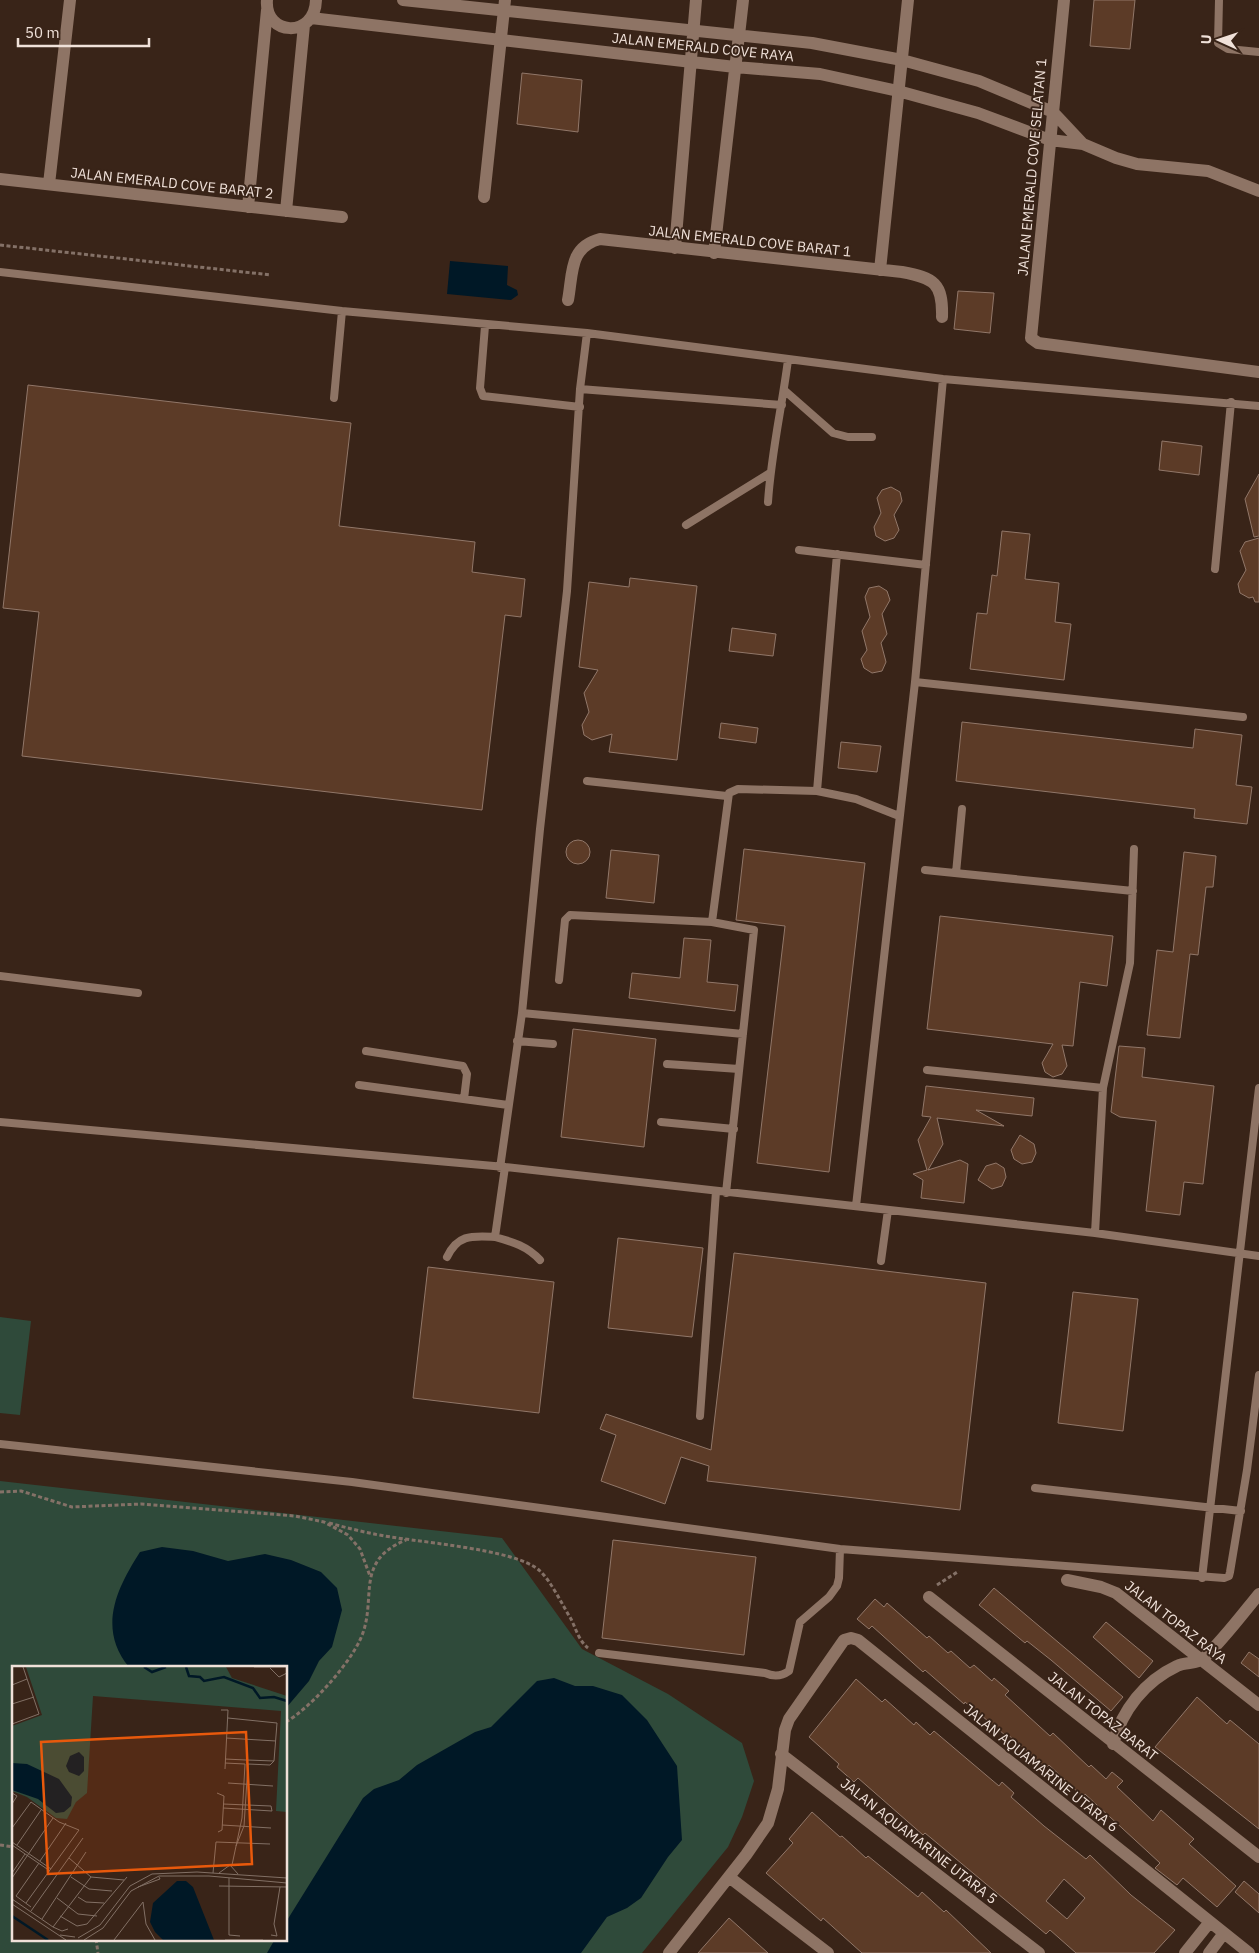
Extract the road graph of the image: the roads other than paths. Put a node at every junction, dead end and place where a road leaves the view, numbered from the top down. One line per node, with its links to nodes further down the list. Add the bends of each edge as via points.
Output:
1 (70, 0): 24 (street)
2 (316, 0): 11 (street, via 316,9)
3 (403, 0): 10 (street, JALAN EMERALD COVE RAYA)
4 (696, 0): 12 (street)
5 (743, 0): 13 (street)
6 (908, 0): 16 (street)
7 (1064, 0): 20 (street, JALAN EMERALD COVE SELATAN 1)
8 (1219, 0): 15 (lane, via 1218,43 1228,49)
9 (267, 5): 11 (street, JALAN EMERALD COVE RAYA, via 275,23 282,26 297,28); 27 (street)
10 (504, 6): 12 (street, JALAN EMERALD COVE RAYA); 14 (street)
11 (308, 22): 14 (street, JALAN EMERALD COVE RAYA); 28 (street)
12 (692, 30): 13 (street, JALAN EMERALD COVE RAYA); 17 (street)
13 (738, 37): 16 (street, JALAN EMERALD COVE RAYA, via 812,43); 18 (street)
14 (501, 40): 17 (street, JALAN EMERALD COVE RAYA); 26 (street)
15 (1259, 52)
16 (902, 60): 19 (street); 20 (street, JALAN EMERALD COVE RAYA, via 979,81)
17 (690, 62): 18 (street, JALAN EMERALD COVE RAYA); 30 (street)
18 (735, 67): 19 (street, JALAN EMERALD COVE RAYA, via 820,74); 31 (street)
19 (898, 91): 21 (street, JALAN EMERALD COVE RAYA, via 978,113); 32 (street)
20 (1053, 112): 21 (street, JALAN EMERALD COVE SELATAN 1); 22 (street, JALAN EMERALD COVE RAYA)
21 (1050, 140): 22 (street, JALAN EMERALD COVE RAYA); 40 (street, JALAN EMERALD COVE SELATAN 1, via 1031,338 1038,343)
22 (1083, 144): 25 (street, JALAN EMERALD COVE RAYA, via 1136,164 1208,170)
23 (0, 179): 24 (street, JALAN EMERALD COVE BARAT 2)
24 (49, 184): 27 (street, JALAN EMERALD COVE BARAT 2)
25 (1259, 191)
26 (484, 197)
27 (248, 207): 28 (street, JALAN EMERALD COVE BARAT 2)
28 (286, 211): 29 (street, JALAN EMERALD COVE BARAT 2)
29 (342, 218)
30 (675, 248): 31 (street, JALAN EMERALD COVE BARAT 1); 34 (street, JALAN EMERALD COVE BARAT 1, via 600,239 592,241 577,254)
31 (714, 253): 32 (street, JALAN EMERALD COVE BARAT 1)
32 (880, 270): 36 (street, JALAN EMERALD COVE BARAT 1, via 922,276 935,282 943,298)
33 (0, 272): 35 (lane)
34 (568, 300)
35 (342, 311): 37 (lane); 44 (lane)
36 (942, 317)
37 (485, 326): 38 (lane); 48 (lane, via 480,388 483,396)
38 (587, 333): 39 (lane); 42 (lane)
39 (788, 360): 41 (lane); 43 (lane)
40 (1259, 372)
41 (943, 379): 45 (lane); 55 (lane)
42 (580, 389): 46 (lane); 48 (lane)
43 (784, 390): 46 (lane); 49 (lane, via 833,433)
44 (334, 398)
45 (1231, 402): 47 (lane); 56 (lane)
46 (782, 406): 50 (lane)
47 (1259, 406)
48 (580, 407): 72 (lane, via 568,591)
49 (872, 437)
50 (770, 473): 51 (lane); 52 (lane)
51 (768, 502)
52 (686, 525)
53 (799, 550): 54 (lane)
54 (837, 554): 55 (lane); 60 (lane)
55 (926, 565): 57 (lane)
56 (1215, 569)
57 (915, 682): 58 (lane); 63 (lane)
58 (1243, 717)
59 (586, 781): 61 (lane)
60 (817, 791): 61 (lane, via 738,789); 63 (lane, via 856,799)
61 (727, 796): 68 (lane)
62 (962, 809): 66 (lane)
63 (899, 816): 91 (lane)
64 (1134, 849): 67 (lane)
65 (925, 870): 66 (lane)
66 (956, 873): 67 (lane)
67 (1133, 891): 81 (lane, via 1130,963)
68 (712, 922): 70 (lane, via 568,916); 73 (lane, via 753,928 755,932)
69 (0, 976): 71 (lane)
70 (559, 980)
71 (138, 993)
72 (522, 1013): 73 (lane); 74 (lane)
73 (743, 1034): 78 (lane)
74 (517, 1041): 75 (lane); 84 (lane)
75 (553, 1044)
76 (366, 1051): 83 (lane, via 463,1066 467,1074)
77 (667, 1064): 78 (lane)
78 (739, 1069): 87 (lane)
79 (927, 1070): 81 (lane)
80 (359, 1085): 83 (lane)
81 (1103, 1088): 93 (lane)
82 (1259, 1088): 95 (lane)
83 (464, 1099): 84 (lane)
84 (508, 1105): 88 (lane)
85 (0, 1122): 88 (lane)
86 (662, 1122): 87 (lane)
87 (734, 1129): 90 (lane)
88 (503, 1168): 89 (lane); 94 (lane)
89 (716, 1191): 90 (lane); 101 (lane)
90 (726, 1193): 91 (lane)
91 (856, 1206): 92 (lane)
92 (888, 1210): 93 (lane); 99 (lane)
93 (1095, 1233): 95 (lane)
94 (495, 1237): 97 (lane, via 461,1239 453,1245); 98 (lane, via 520,1244)
95 (1239, 1253): 96 (lane); 104 (lane)
96 (1259, 1256)
97 (447, 1257)
98 (540, 1260)
99 (881, 1261)
100 (1259, 1374): 105 (lane)
101 (700, 1416)
102 (0, 1444): 106 (lane, via 352,1482)
103 (1035, 1488): 104 (lane)
104 (1209, 1507): 105 (lane); 107 (lane)
105 (1241, 1511): 107 (lane, via 1229,1576)
106 (840, 1549): 107 (lane); 111 (lane, via 836,1586 829,1597 800,1622 789,1671 785,1674 771,1676)
107 (1202, 1578)
108 (1067, 1580): 112 (street, JALAN TOPAZ RAYA, via 1101,1586 1116,1593)
109 (1259, 1594): 112 (street)
110 (929, 1597): 114 (street, JALAN TOPAZ BARAT)
111 (598, 1653)
112 (1201, 1661): 113 (street, JALAN TOPAZ RAYA); 114 (street, via 1180,1664 1145,1688 1119,1722)
113 (1259, 1705)
114 (1113, 1744): 116 (street, JALAN TOPAZ BARAT)
115 (781, 1754): 117 (street, via 778,1788 768,1823); 118 (street, JALAN AQUAMARINE UTARA 6, via 789,1719 844,1640 854,1638); 122 (street, JALAN AQUAMARINE UTARA 5)
116 (1259, 1858)
117 (729, 1877): 120 (street); 121 (street)
118 (1209, 1923): 119 (street, JALAN AQUAMARINE UTARA 6); 123 (street)
119 (1224, 1933): 124 (street); 125 (street, JALAN AQUAMARINE UTARA 6)
120 (669, 1953)
121 (828, 1953)
122 (1039, 1953)
123 (1185, 1953)
124 (1209, 1953)
125 (1249, 1953)

